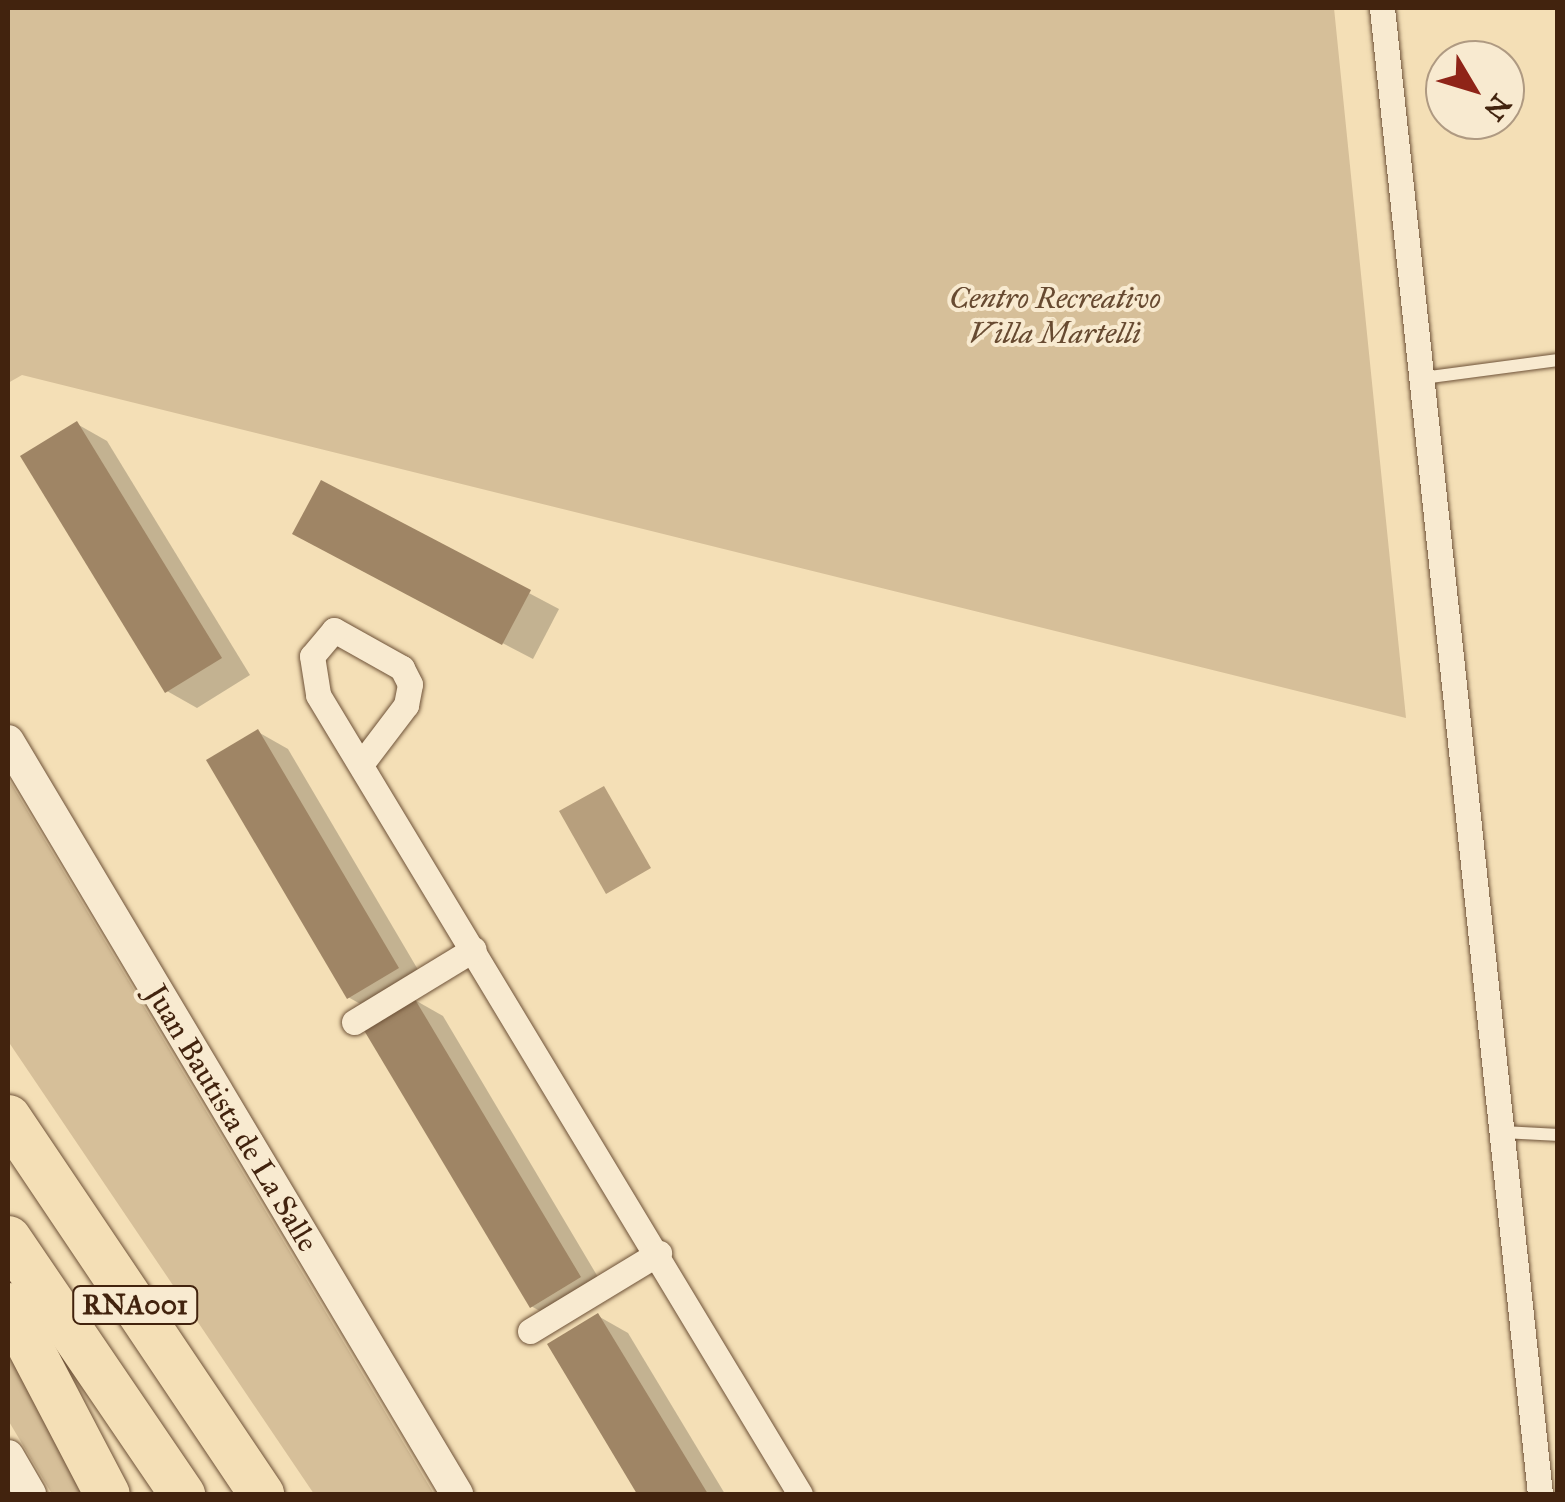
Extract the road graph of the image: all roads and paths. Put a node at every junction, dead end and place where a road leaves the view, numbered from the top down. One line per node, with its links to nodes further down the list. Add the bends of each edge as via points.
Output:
1 (1382, 8): 3 (street)
2 (1558, 360): 3 (lane)
3 (1423, 378): 9 (street)
4 (8, 741): 20 (street, Juan Bautista de La Salle)
5 (362, 763): 5 (street, via 313,676 312,656 334,630 402,668 410,684 406,705); 6 (street)
6 (474, 949): 7 (street); 12 (street)
7 (354, 1022)
8 (8, 1117): 19 (highway, RNA001)
9 (1504, 1132): 10 (lane); 22 (street)
10 (1558, 1135)
11 (8, 1238): 18 (highway, RNA001)
12 (658, 1253): 14 (street); 21 (street)
13 (8, 1305): 17 (highway)
14 (530, 1330)
15 (8, 1456): 16 (street)
16 (30, 1494)
17 (107, 1494)
18 (182, 1494)
19 (261, 1494)
20 (457, 1494)
21 (800, 1494)
22 (1540, 1494)

